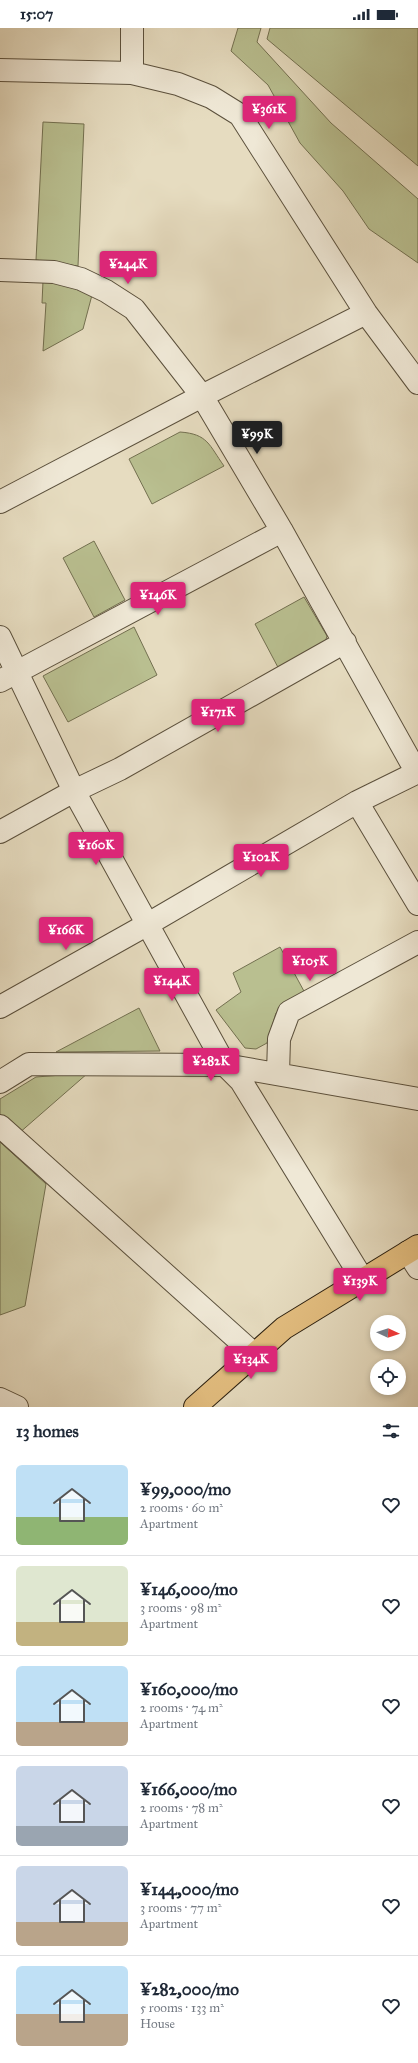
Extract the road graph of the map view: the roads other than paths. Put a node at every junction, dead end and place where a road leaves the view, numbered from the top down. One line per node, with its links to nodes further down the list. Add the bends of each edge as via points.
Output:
1 (132, 28): 3 (street)
2 (0, 70): 3 (street)
3 (132, 73): 5 (street, via 178,84 211,97 240,115)
4 (0, 270): 7 (street, via 54,272 81,279 106,291 134,310)
5 (366, 313): 6 (street); 7 (street)
6 (418, 384)
7 (202, 396): 8 (street); 9 (street)
8 (0, 502)
9 (282, 531): 11 (street); 12 (street)
10 (0, 637): 12 (street)
11 (345, 642): 13 (street); 14 (street, via 120,769)
12 (9, 676): 14 (street)
13 (418, 772): 15 (street)
14 (74, 791): 16 (street); 18 (street)
15 (357, 802): 17 (street); 18 (street)
16 (0, 832)
17 (418, 904)
18 (148, 924): 20 (street); 21 (street)
19 (418, 942): 22 (street, via 289,1012 279,1039)
20 (0, 1007)
21 (225, 1065): 22 (street); 23 (street, via 29,1064); 27 (street, via 241,1080)
22 (278, 1074): 24 (street)
23 (0, 1082)
24 (418, 1099)
25 (0, 1126): 28 (street)
26 (415, 1256): 27 (main road)
27 (362, 1280): 28 (main road, via 284,1328)
28 (254, 1354): 31 (main road)
29 (0, 1399): 30 (street)
30 (17, 1407)
31 (195, 1407)

